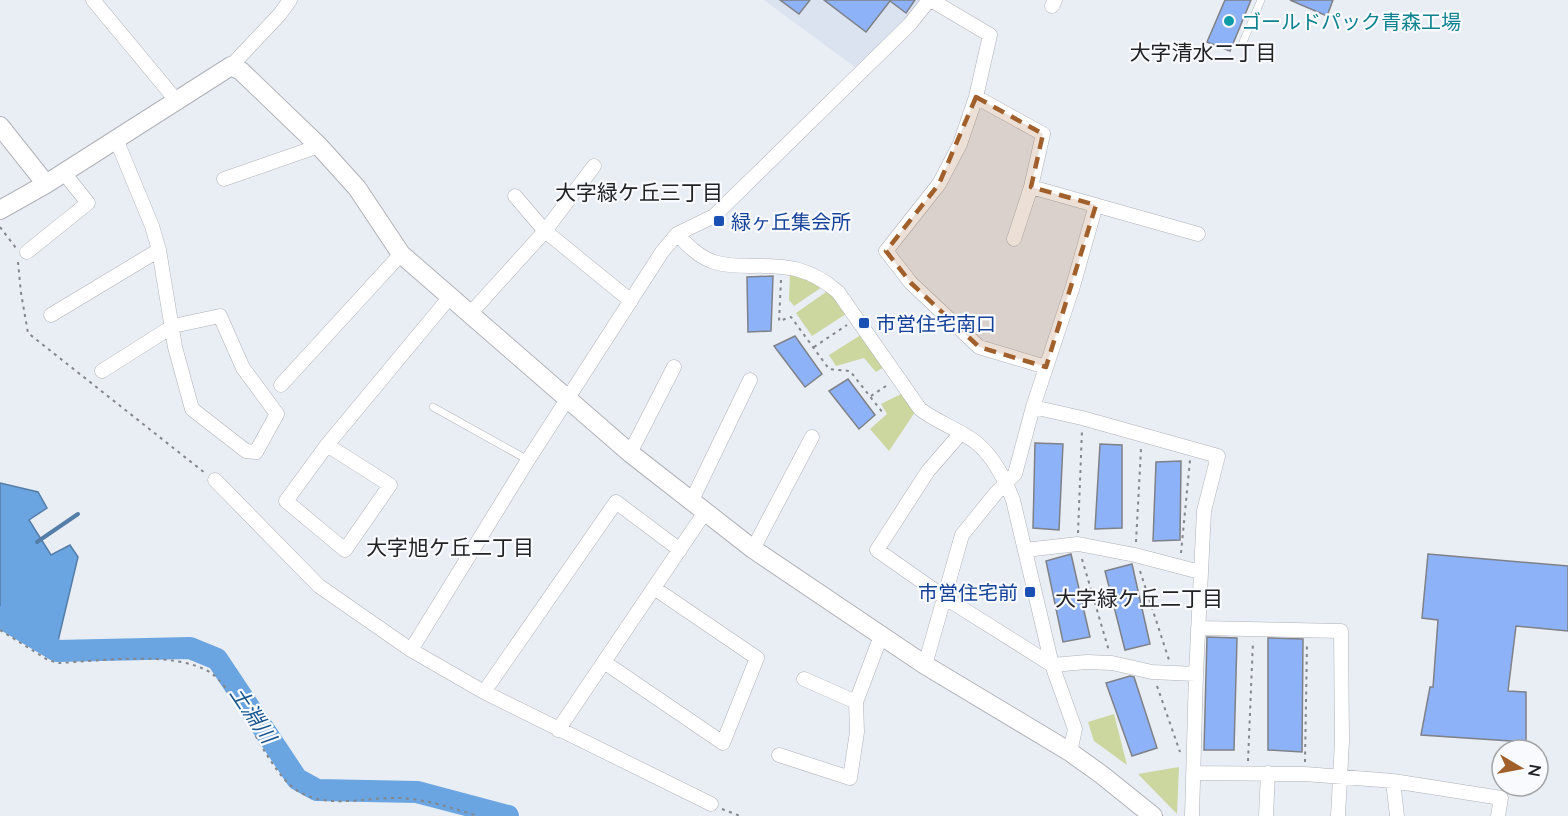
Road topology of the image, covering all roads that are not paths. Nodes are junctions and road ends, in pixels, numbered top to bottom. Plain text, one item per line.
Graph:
1 (93, 0) edge
2 (290, 0) edge
3 (930, 0) edge
4 (1261, 0) edge
5 (1243, 42) dead end
6 (231, 66) junction
7 (976, 97) junction
8 (176, 100) junction
9 (0, 126) edge
10 (116, 139) junction
11 (319, 146) junction
12 (594, 166) dead end
13 (64, 173) junction
14 (224, 179) dead end
15 (46, 184) junction
16 (1031, 187) junction
17 (515, 196) dead end
18 (1096, 205) junction
19 (0, 210) edge
20 (545, 231) junction
21 (677, 234) junction
22 (1198, 234) dead end
23 (1014, 239) dead end
24 (159, 250) junction
25 (21, 254) road end
26 (401, 254) junction
27 (449, 298) junction
28 (631, 301) junction
29 (51, 315) dead end
30 (469, 315) junction
31 (173, 326) junction
32 (1046, 367) junction
33 (674, 368) dead end
34 (102, 371) dead end
35 (750, 380) dead end
36 (281, 385) dead end
37 (567, 399) junction
38 (433, 407) dead end
39 (1033, 407) junction
40 (961, 434) junction
41 (812, 437) dead end
42 (327, 445) junction
43 (630, 453) junction
44 (528, 460) junction
45 (215, 480) road end
46 (1006, 483) junction
47 (699, 506) junction
48 (753, 549) junction
49 (680, 550) junction
50 (1025, 550) junction
51 (1200, 572) junction
52 (654, 588) junction
53 (944, 597) junction
54 (1198, 628) junction
55 (881, 636) junction
56 (411, 650) junction
57 (604, 662) junction
58 (925, 665) junction
59 (1052, 665) junction
60 (1196, 674) junction
61 (804, 679) dead end
62 (484, 692) junction
63 (856, 702) junction
64 (558, 730) junction
65 (1070, 752) junction
66 (779, 755) dead end
67 (1193, 773) junction
68 (1268, 773) junction
69 (1341, 778) junction
70 (1393, 781) junction
71 (711, 804) road end
72 (1153, 816) edge
73 (1192, 816) edge
74 (1266, 816) edge
75 (1338, 816) edge
76 (1397, 816) edge
77 (1498, 816) edge

1 - 8 street
2 - 6 street
3 - 7 street
3 - 21 street
4 - 5 lane
6 - 8 street
6 - 11 street
7 - 16 street
7 - 32 street
8 - 10 street
9 - 15 street
10 - 13 street
10 - 24 street
11 - 14 street
11 - 26 street
12 - 20 street
13 - 15 street
13 - 25 street
15 - 19 street
16 - 18 street
16 - 23 street
17 - 20 street
18 - 22 street
18 - 32 street
20 - 28 street
20 - 30 street
21 - 28 street
21 - 40 street
24 - 29 street
24 - 31 street
26 - 27 street
26 - 36 street
27 - 30 street
27 - 42 street
28 - 37 street
30 - 37 street
31 - 31 street
31 - 34 street
32 - 39 street
33 - 43 street
35 - 47 street
37 - 43 street
37 - 44 street
38 - 44 lane
39 - 46 street
39 - 51 street
40 - 46 street
40 - 53 street
41 - 48 street
42 - 42 street
43 - 47 street
44 - 56 street
45 - 56 street
46 - 50 street
46 - 53 street
47 - 48 street
47 - 49 street
48 - 55 street
49 - 52 street
49 - 62 street
50 - 51 street
50 - 59 street
51 - 54 street
52 - 57 street
52 - 57 street
53 - 58 street
53 - 59 street
54 - 60 street
54 - 69 street
55 - 58 street
55 - 63 street
56 - 62 street
57 - 64 street
58 - 65 street
59 - 60 street
59 - 65 street
60 - 67 street
61 - 63 street
62 - 64 street
63 - 66 street
64 - 71 street
65 - 72 street
67 - 68 street
67 - 73 street
68 - 69 street
68 - 74 street
69 - 70 street
69 - 75 street
70 - 76 street
70 - 77 street

